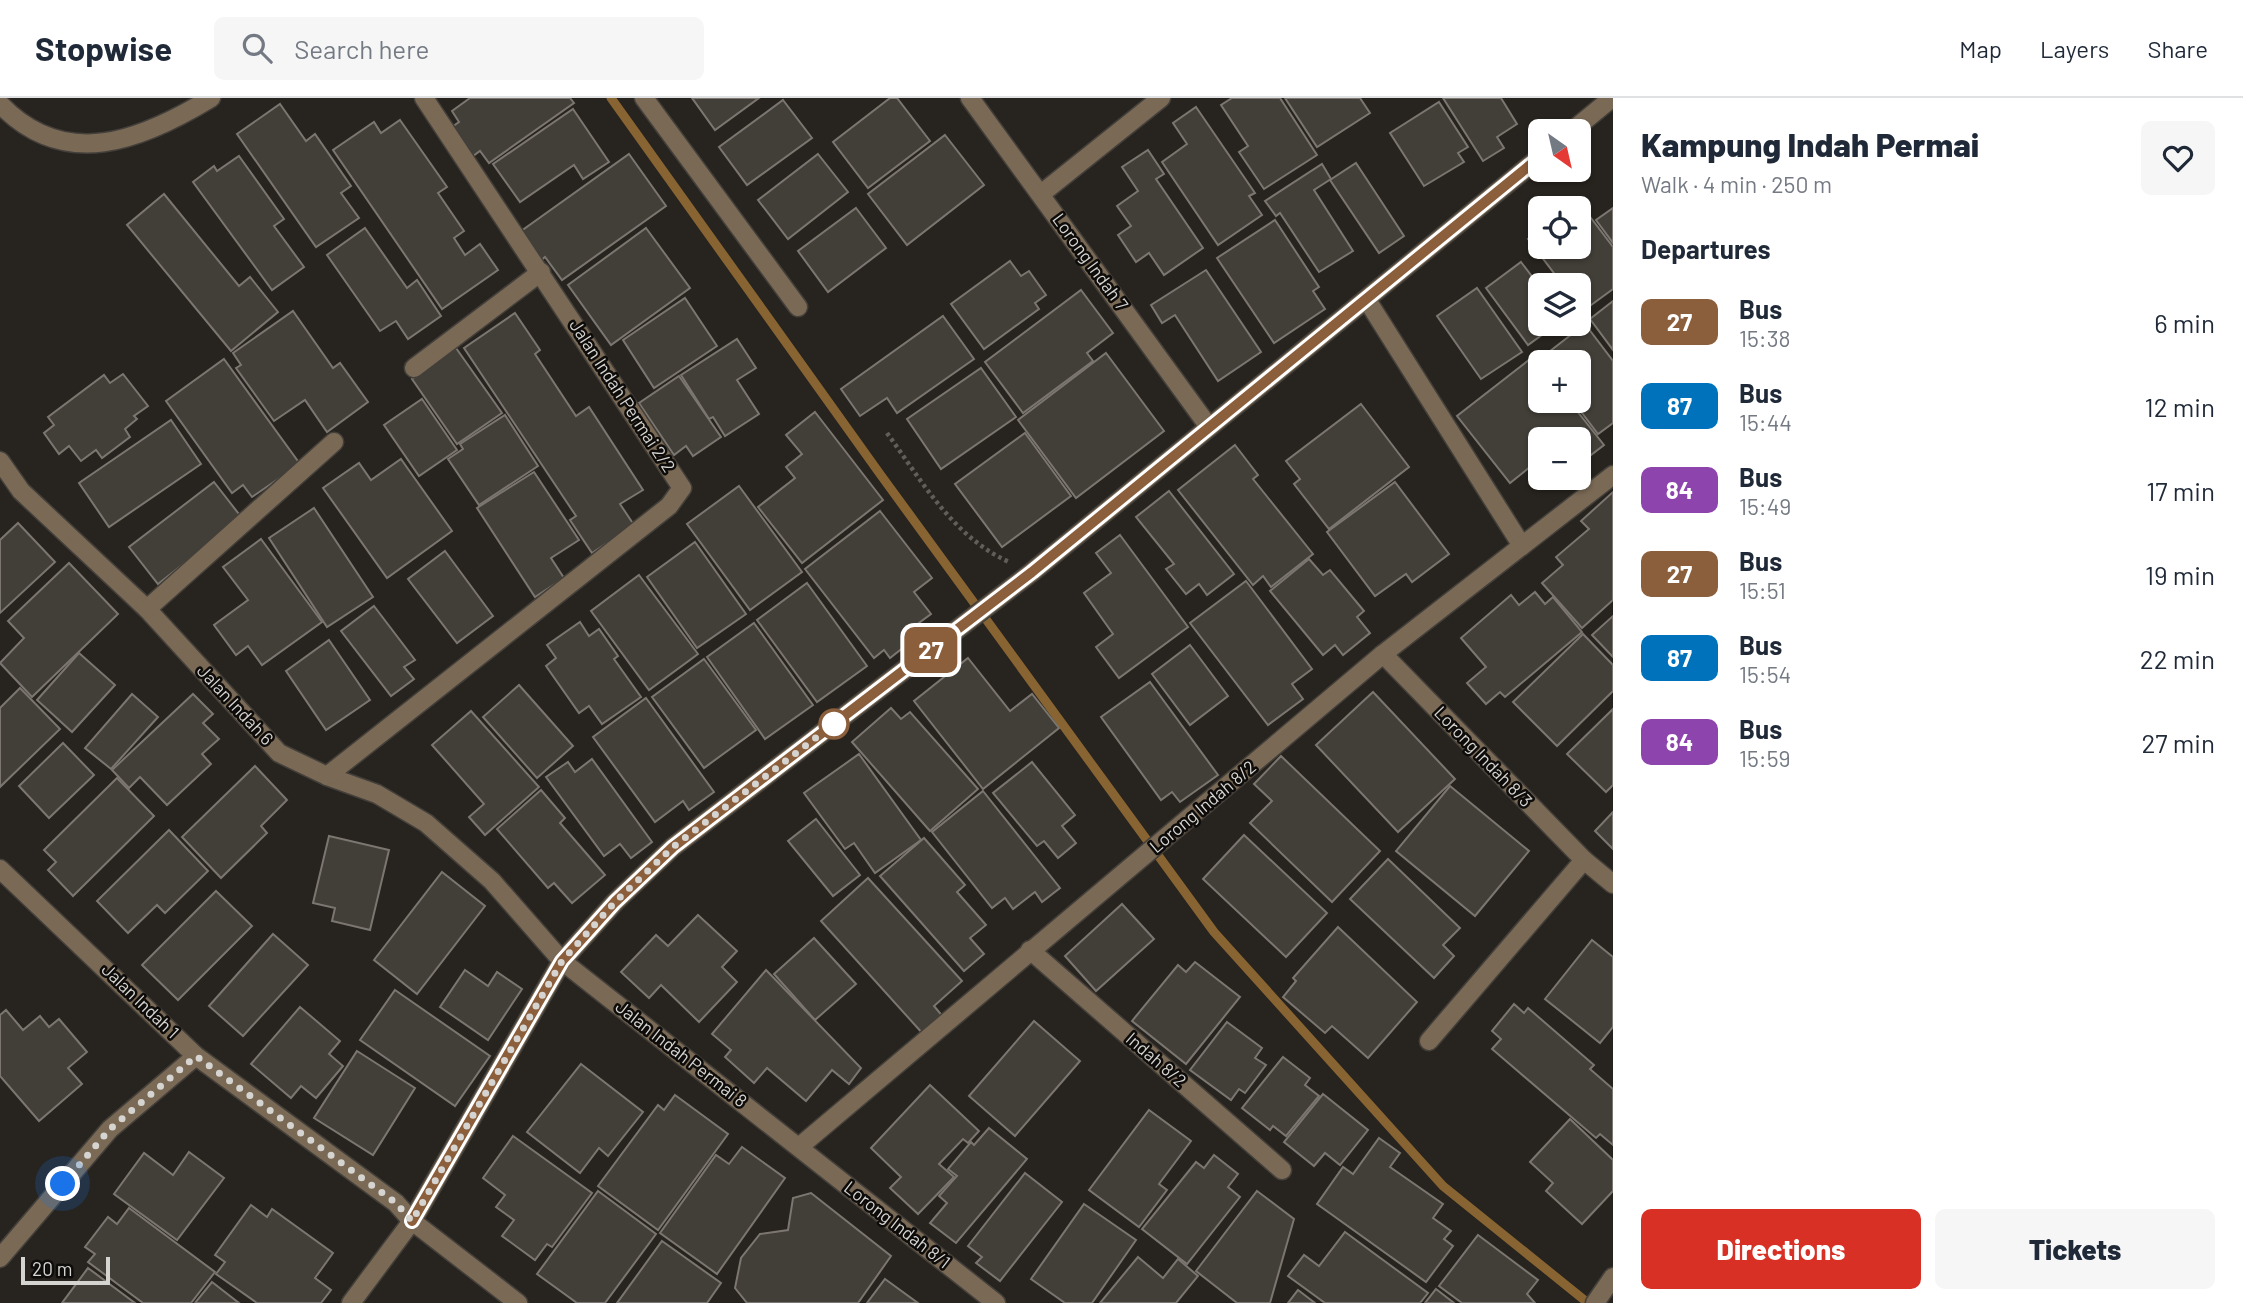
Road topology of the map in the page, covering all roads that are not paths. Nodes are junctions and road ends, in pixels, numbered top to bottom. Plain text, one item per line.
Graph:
1 (211, 98) edge
2 (424, 98) edge
3 (644, 98) edge
4 (970, 98) edge
5 (1161, 98) edge
6 (1612, 98) edge
7 (0, 104) edge
8 (1587, 119) edge
9 (1528, 167) edge
10 (1041, 194) junction
11 (541, 272) junction
12 (1367, 300) junction
13 (798, 307) dead end
14 (414, 368) dead end
15 (1209, 427) junction
16 (334, 442) dead end
17 (0, 461) edge
18 (1613, 475) edge
19 (1522, 546) junction
20 (147, 609) junction
21 (1383, 654) junction
22 (327, 776) junction
23 (1584, 860) junction
24 (0, 869) edge
25 (1613, 884) edge
26 (1030, 950) junction
27 (562, 961) junction
28 (1429, 1041) dead end
29 (196, 1056) junction
30 (799, 1147) junction
31 (1282, 1170) dead end
32 (412, 1221) junction
33 (0, 1258) edge
34 (1609, 1282) edge
35 (351, 1303) edge
36 (519, 1303) edge
37 (996, 1303) edge
38 (1595, 1303) edge

1 - 7 street
2 - 11 street, Jalan Indah Permai 2/2
3 - 13 street
4 - 10 street, Lorong Indah 7
5 - 10 street
6 - 8 street
9 - 12 street
10 - 15 street, Lorong Indah 7
11 - 14 street
11 - 22 street, Jalan Indah Permai 2/2
12 - 15 street
12 - 19 street
15 - 27 street
16 - 20 street
17 - 20 street, Jalan Indah 6
18 - 19 street, Lorong Indah 8/2
19 - 21 street, Lorong Indah 8/2
20 - 22 street, Jalan Indah 6
21 - 23 street, Lorong Indah 8/3
21 - 26 street, Lorong Indah 8/2
22 - 27 street, Jalan Indah 6
23 - 25 street, Lorong Indah 8/3
23 - 28 street
24 - 29 street, Jalan Indah 1
26 - 30 street, Lorong Indah 8/2
26 - 31 street, Indah 8/2
27 - 30 street, Jalan Indah Permai 8
27 - 32 street
29 - 32 street, Jalan Indah 1
29 - 33 street
30 - 37 street, Lorong Indah 8/1
32 - 35 street
32 - 36 street
34 - 38 street

